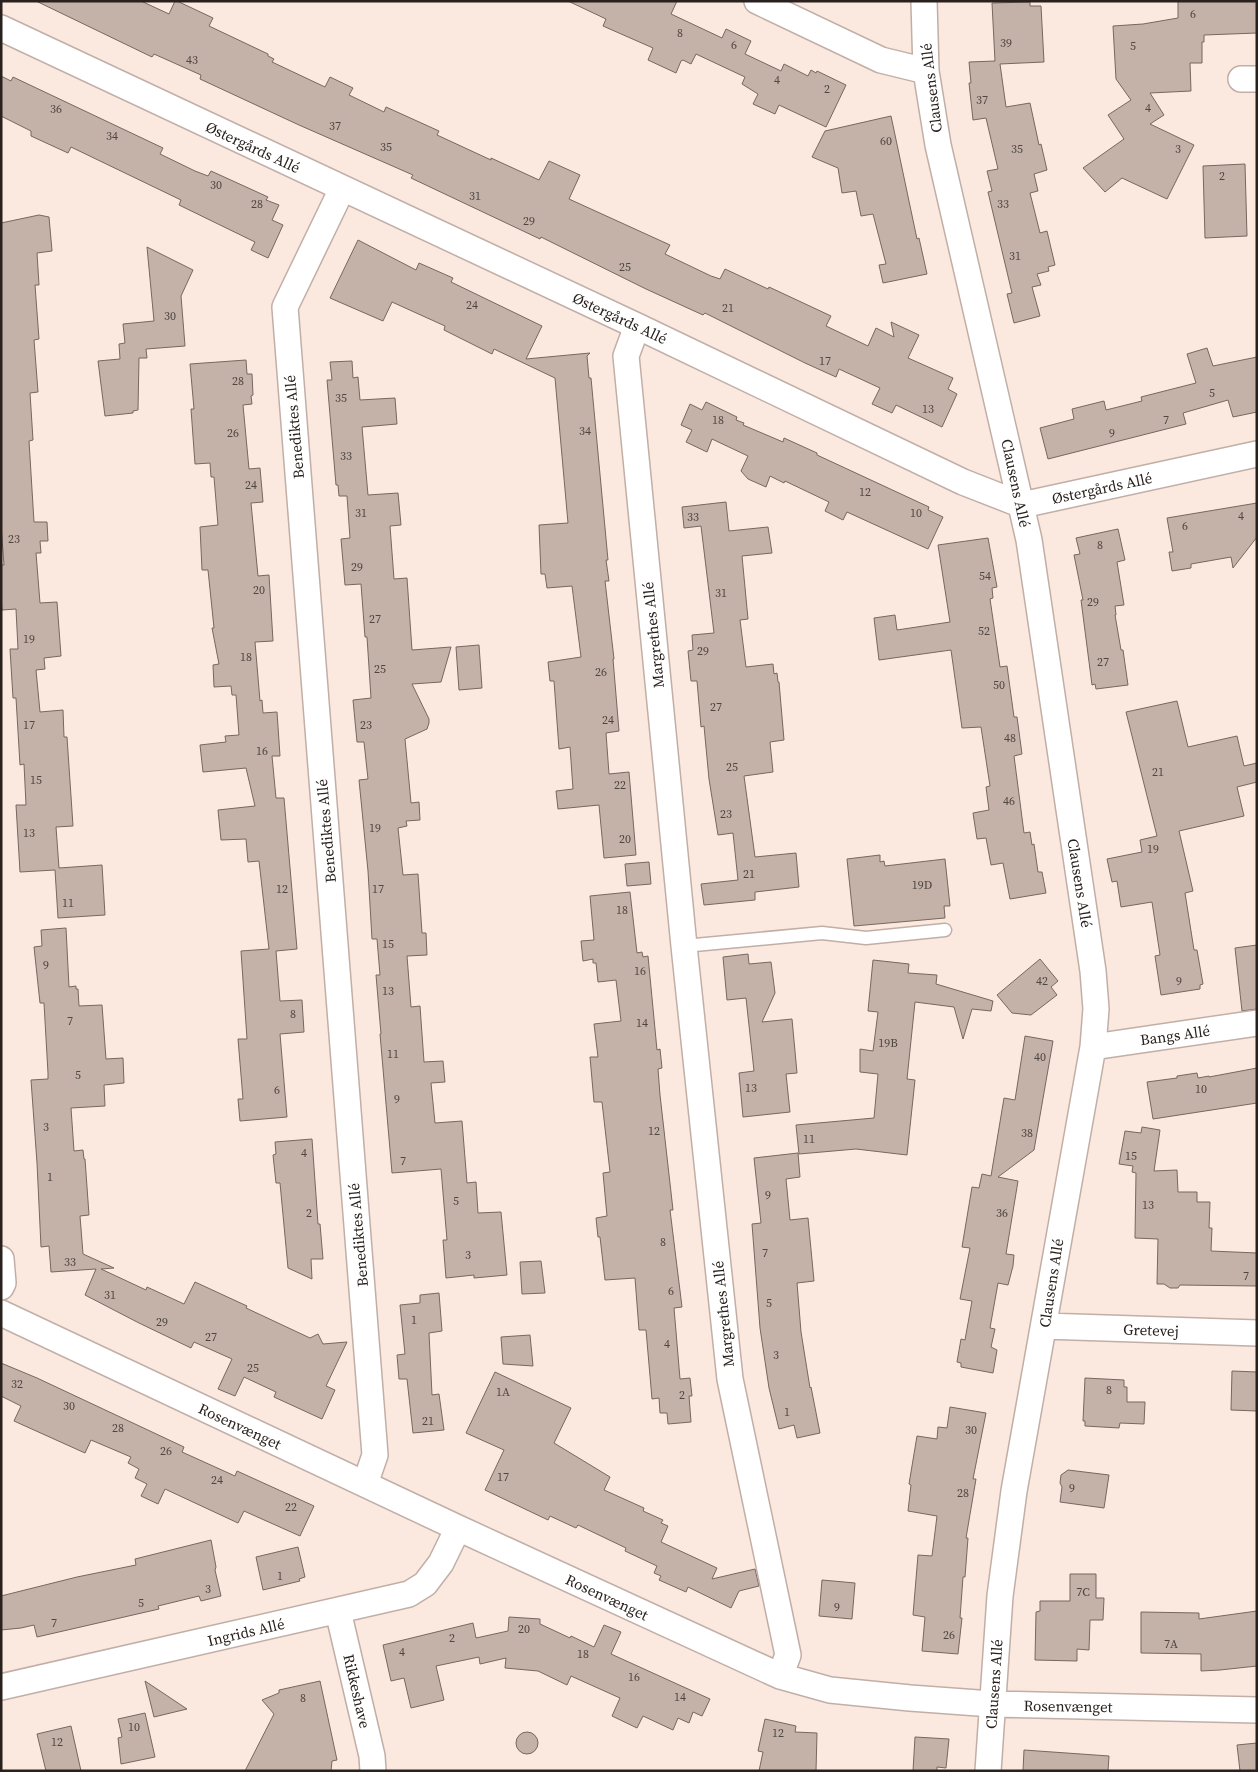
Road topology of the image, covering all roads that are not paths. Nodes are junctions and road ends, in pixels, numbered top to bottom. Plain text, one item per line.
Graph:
1 (757, 1) edge
2 (924, 1) edge
3 (1, 28) edge
4 (926, 71) junction
5 (342, 189) junction
6 (637, 326) junction
7 (1257, 454) edge
8 (1022, 505) junction
9 (945, 930) dead end
10 (684, 946) junction
11 (1257, 1023) edge
12 (1093, 1047) junction
13 (1, 1259) edge
14 (1, 1287) edge
15 (1, 1313) edge
16 (1044, 1326) junction
17 (1257, 1332) edge
18 (365, 1484) junction
19 (458, 1528) junction
20 (338, 1611) junction
21 (780, 1676) junction
22 (1, 1687) edge
23 (992, 1704) junction
24 (1257, 1710) edge
25 (373, 1771) edge
26 (988, 1771) edge

1 - 4 street
2 - 4 street, Clausens Allé
3 - 5 street, Østergårds Allé
4 - 8 street, Clausens Allé
5 - 6 street, Østergårds Allé
5 - 18 street, Benediktes Allé
6 - 8 street, Østergårds Allé
6 - 10 street, Margrethes Allé
7 - 8 street, Østergårds Allé
8 - 12 street, Clausens Allé
9 - 10 lane
10 - 21 street, Margrethes Allé
11 - 12 street, Bangs Allé
12 - 16 street, Clausens Allé
13 - 14 street
15 - 18 street, Rosenvænget
16 - 17 street, Gretevej
16 - 23 street, Clausens Allé
18 - 19 street, Rosenvænget
19 - 20 street, Ingrids Allé
19 - 21 street, Rosenvænget
20 - 22 street, Ingrids Allé
20 - 25 street, Rikkeshave
21 - 23 street, Rosenvænget
23 - 24 street, Rosenvænget
23 - 26 street, Clausens Allé

